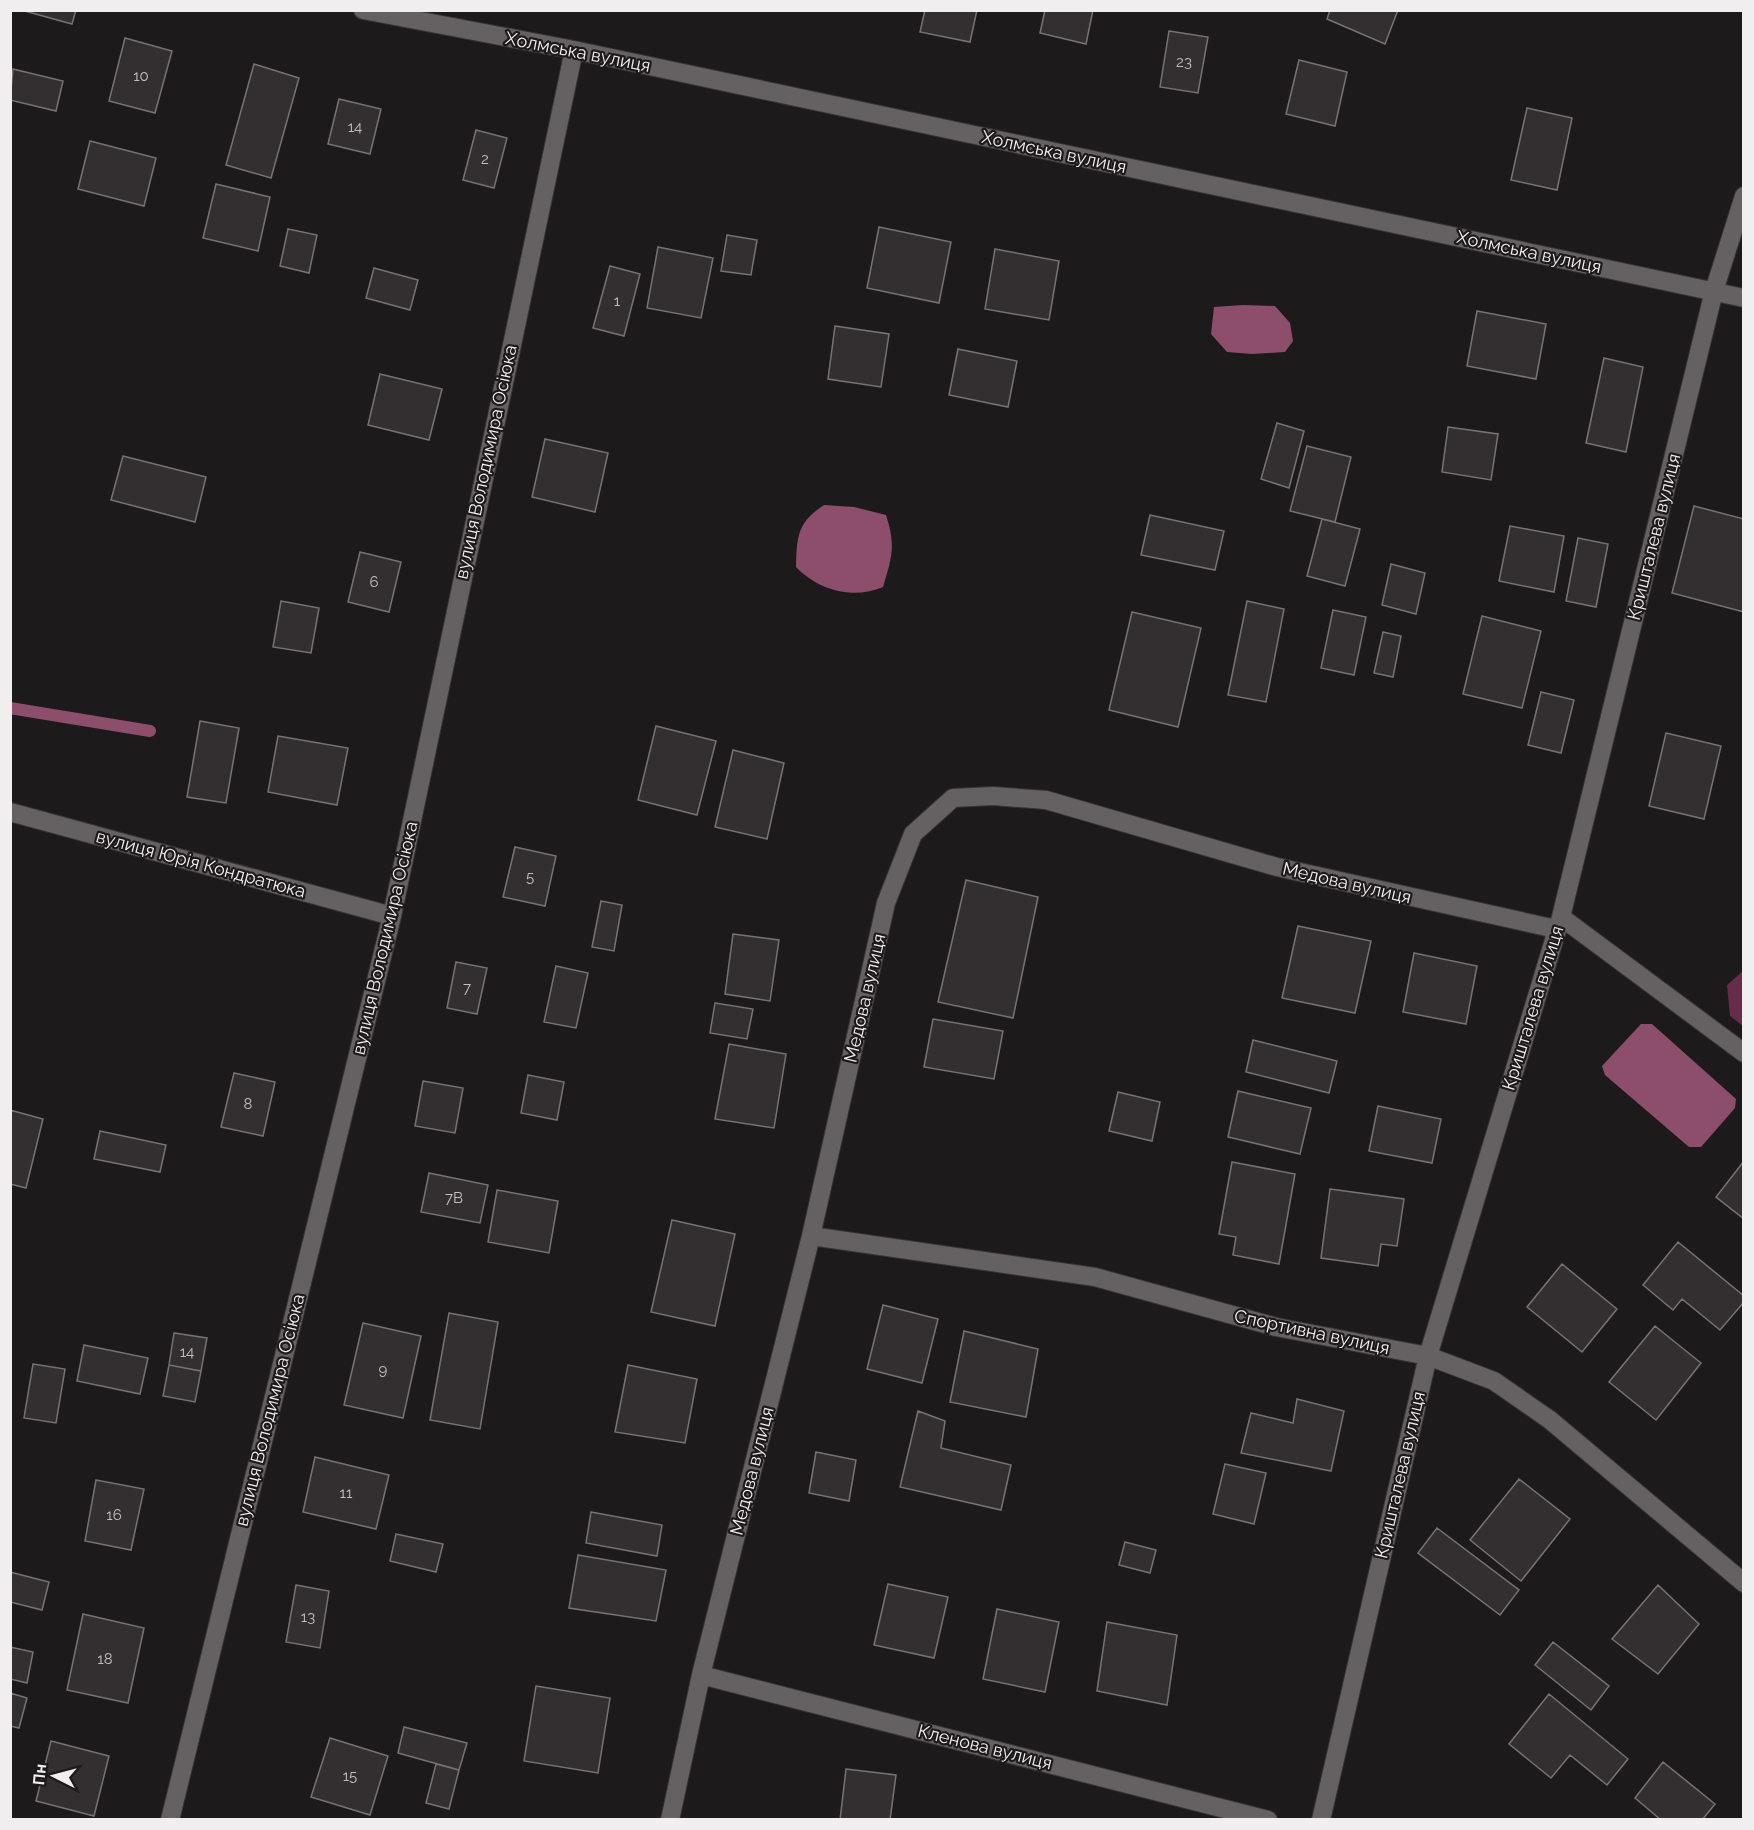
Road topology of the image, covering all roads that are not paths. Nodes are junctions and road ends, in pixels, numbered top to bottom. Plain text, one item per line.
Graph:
1 (363, 10) edge
2 (574, 50) junction
3 (1743, 196) edge
4 (1714, 291) junction
5 (1743, 298) edge
6 (10, 812) edge
7 (392, 916) junction
8 (1558, 923) junction
9 (1743, 1053) edge
10 (811, 1236) junction
11 (1428, 1356) junction
12 (1743, 1583) edge
13 (701, 1675) junction
14 (170, 1820) edge
15 (670, 1820) edge
16 (1268, 1820) edge
17 (1321, 1820) edge

1 - 2 street, Холмська вулиця
2 - 4 street, Холмська вулиця
2 - 7 street, вулиця Володимира Осіюка
3 - 4 street, Кришталева вулиця
4 - 5 street, Холмська вулиця
4 - 8 street, Кришталева вулиця
6 - 7 street, вулиця Юрія Кондратюка
7 - 14 street, вулиця Володимира Осіюка
8 - 9 street
8 - 10 street, Медова вулиця
8 - 11 street, Кришталева вулиця
10 - 11 street, Спортивна вулиця
10 - 13 street, Медова вулиця
11 - 12 street, Спортивна вулиця
11 - 17 street, Кришталева вулиця
13 - 15 street, Медова вулиця
13 - 16 street, Кленова вулиця

